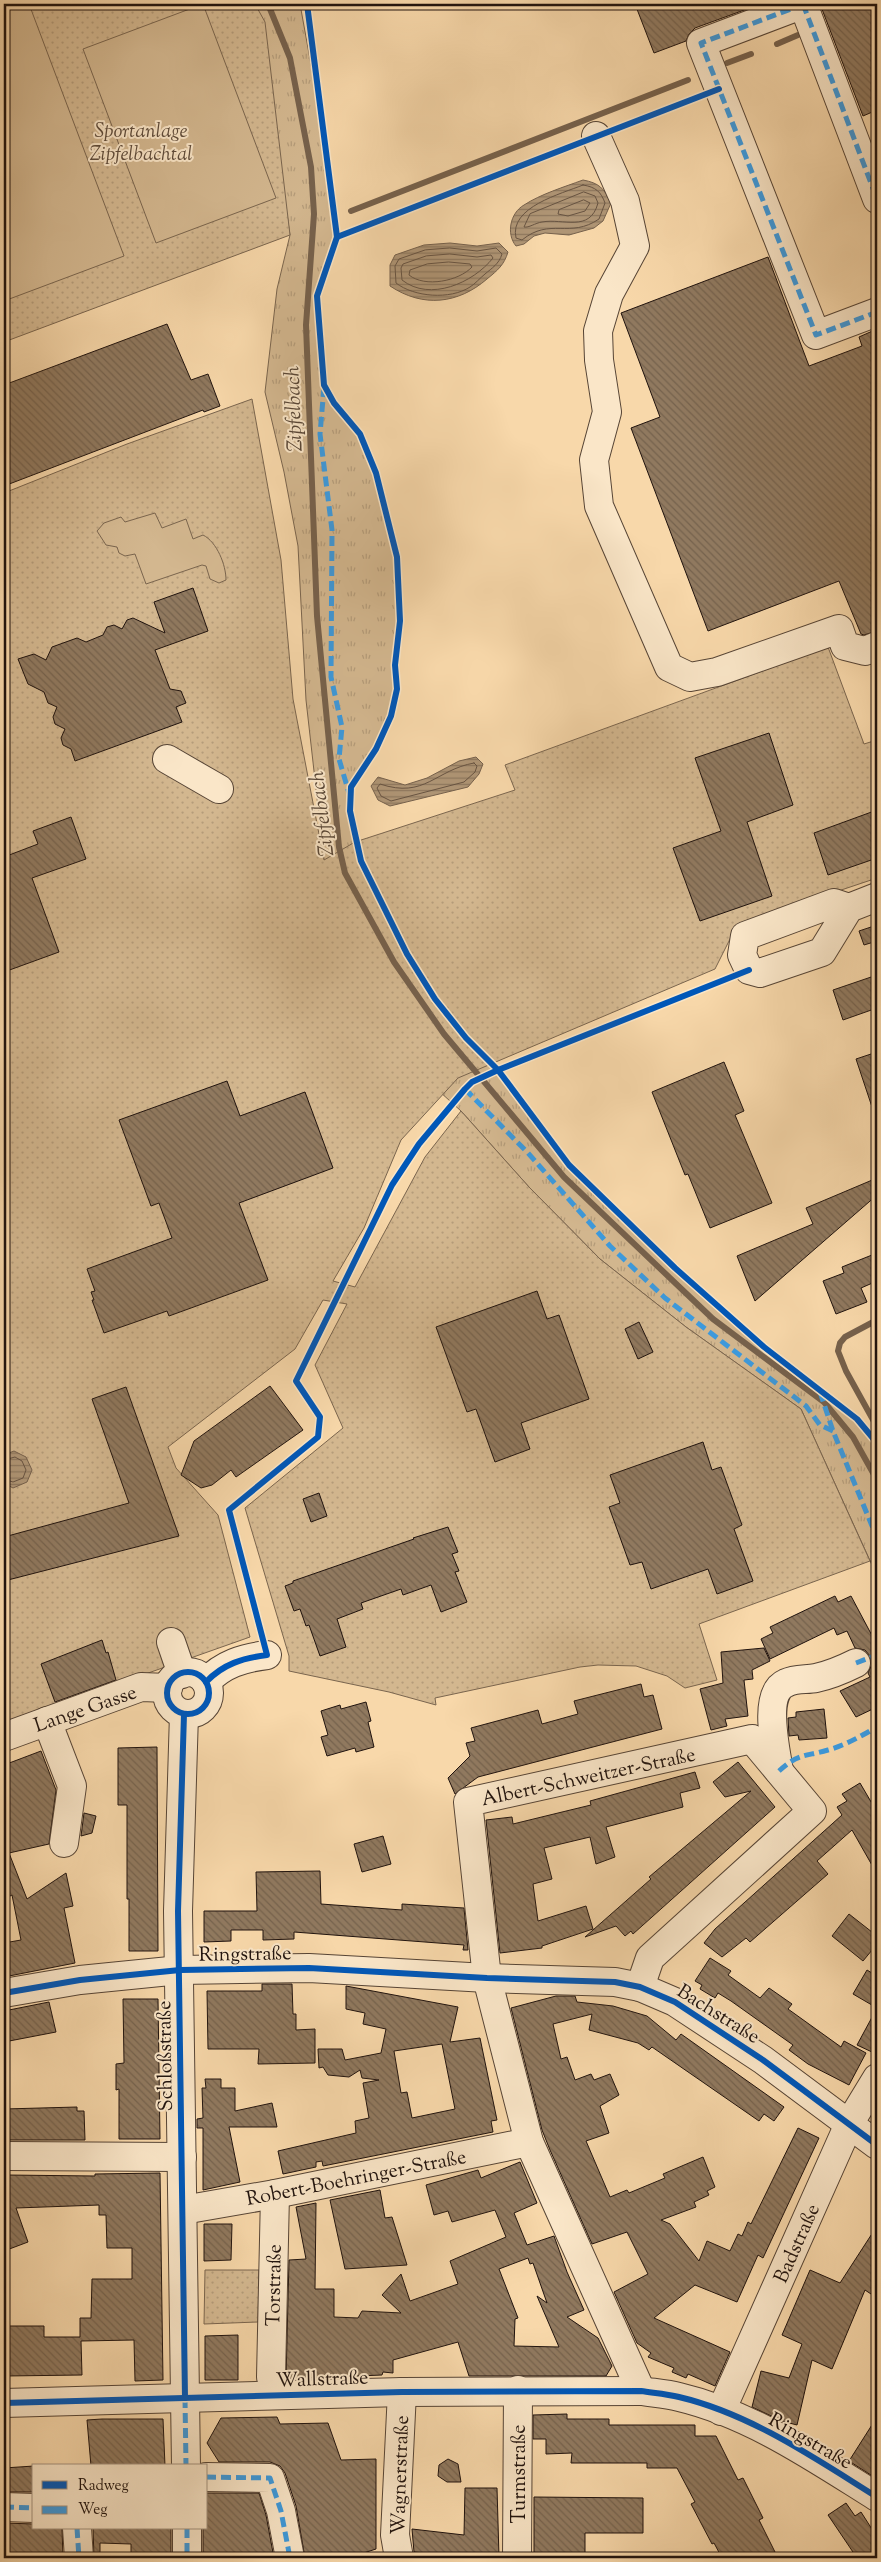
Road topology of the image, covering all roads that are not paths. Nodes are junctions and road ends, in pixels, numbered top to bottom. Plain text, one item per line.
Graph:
1 (803, 4) edge
2 (596, 136) dead end
3 (877, 199) edge
4 (877, 312) edge
5 (877, 646) edge
6 (167, 759) dead end
7 (219, 789) dead end
8 (877, 897) edge
9 (849, 908) dead end
10 (171, 1642) dead end
11 (267, 1655) dead end
12 (856, 1663) dead end
13 (185, 1681) junction
14 (184, 1714) junction
15 (47, 1721) junction
16 (4, 1737) edge
17 (778, 1771) junction
18 (64, 1842) dead end
19 (180, 1970) junction
20 (487, 1978) junction
21 (640, 1987) junction
22 (4, 1994) edge
23 (877, 2078) edge
24 (848, 2124) junction
25 (529, 2142) junction
26 (877, 2145) edge
27 (4, 2156) edge
28 (182, 2158) junction
29 (275, 2194) junction
30 (183, 2210) junction
31 (270, 2377) dead end
32 (518, 2390) junction
33 (641, 2391) junction
34 (402, 2392) junction
35 (184, 2398) junction
36 (4, 2404) edge
37 (722, 2411) junction
38 (186, 2464) edge
39 (208, 2477) edge
40 (877, 2497) edge
41 (4, 2507) edge
42 (32, 2508) edge
43 (77, 2530) edge
44 (187, 2530) edge
45 (392, 2553) edge
46 (79, 2558) edge
47 (187, 2558) edge
48 (290, 2558) edge
49 (517, 2558) edge

1 - 3 street
1 - 4 street
2 - 5 street
6 - 7 street
8 - 9 street
10 - 13 street
11 - 13 street
12 - 17 street
13 - 14 street
13 - 14 street
13 - 15 street, Lange Gasse
14 - 19 street, Schloßstraße
15 - 16 street, Lange Gasse
15 - 18 street
17 - 20 street, Albert-Schweitzer-Straße
17 - 21 street, Albert-Schweitzer-Straße
19 - 20 street, Ringstraße
19 - 22 street, Ringstraße
19 - 28 street, Schloßstraße
20 - 21 street, Bachstraße
20 - 25 street
21 - 24 street, Bachstraße
23 - 24 street, Badstraße
24 - 26 street, Bachstraße
24 - 37 street, Badstraße
25 - 29 street, Robert-Boehringer-Straße
25 - 33 street
27 - 28 street
28 - 30 street, Schloßstraße
29 - 30 street, Robert-Boehringer-Straße
29 - 31 street, Torstraße
30 - 35 street, Schloßstraße
32 - 33 street, Wallstraße
32 - 34 street, Wallstraße
32 - 49 street, Turmstraße
33 - 37 street, Ringstraße
34 - 35 street, Wallstraße
34 - 45 street, Wagnerstraße
35 - 36 street, Wallstraße
35 - 38 street, Schloßstraße
37 - 40 street, Ringstraße
39 - 48 street
41 - 42 street
43 - 46 street
44 - 47 street

